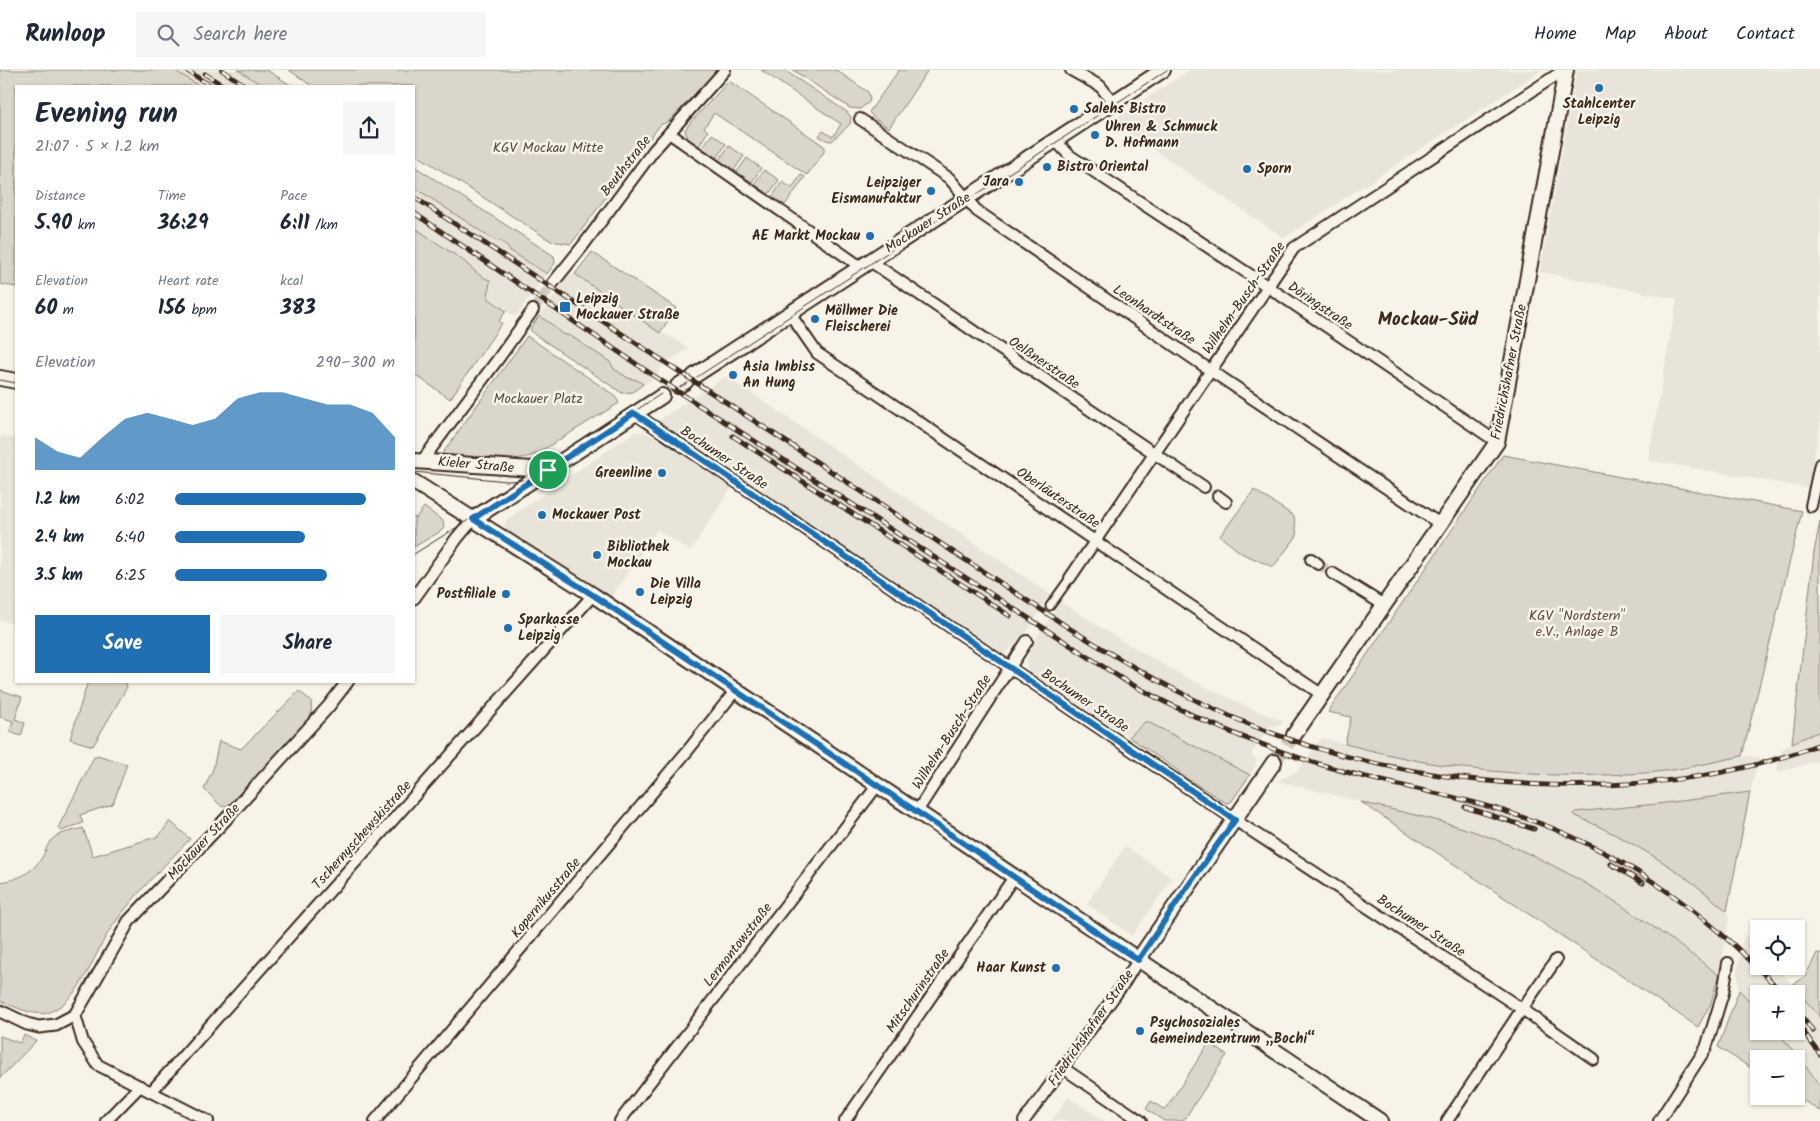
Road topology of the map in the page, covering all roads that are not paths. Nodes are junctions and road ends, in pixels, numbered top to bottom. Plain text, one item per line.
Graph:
1 (725, 70) edge
2 (1071, 70) edge
3 (1163, 70) edge
4 (1565, 70) edge
5 (1113, 102) junction
6 (860, 119) dead end
7 (669, 133) junction
8 (1055, 140) junction
9 (966, 198) junction
10 (865, 264) junction
11 (553, 283) tunnel mouth
12 (1267, 286) junction
13 (533, 310) tunnel mouth
14 (790, 314) junction
15 (1210, 370) junction
16 (0, 378) edge
17 (15, 381) edge
18 (686, 381) dead end
19 (662, 396) dead end
20 (634, 413) junction
21 (1497, 442) junction
22 (1153, 454) junction
23 (418, 461) edge
24 (1820, 464) edge
25 (543, 470) junction
26 (415, 483) edge
27 (1204, 487) dead end
28 (1811, 506) dead end
29 (473, 519) junction
30 (1440, 524) junction
31 (1095, 540) junction
32 (1332, 572) tunnel mouth
33 (1070, 578) joint
34 (593, 595) junction
35 (415, 597) edge
36 (1384, 605) junction
37 (1050, 606) dead end
38 (1027, 641) dead end
39 (1010, 667) junction
40 (346, 683) edge
41 (735, 691) junction
42 (1321, 694) junction
43 (1294, 735) tunnel mouth
44 (1274, 762) tunnel mouth
45 (877, 786) junction
46 (916, 813) junction
47 (1235, 820) junction
48 (1014, 877) junction
49 (1138, 960) junction
50 (1556, 960) dead end
51 (1728, 963) dead end
52 (1522, 1009) junction
53 (0, 1011) edge
54 (75, 1015) junction
55 (1594, 1059) dead end
56 (1063, 1068) junction
57 (140, 1086) junction
58 (151, 1092) junction
59 (106, 1121) edge
60 (208, 1121) edge
61 (375, 1121) edge
62 (620, 1121) edge
63 (844, 1121) edge
64 (1024, 1121) edge
65 (1141, 1121) edge
66 (1380, 1121) edge
67 (1447, 1121) edge
68 (1659, 1121) edge

1 - 7 street, Beuthstraße
2 - 5 street
3 - 5 main road, Mockauer Straße
4 - 12 street, Wilhelm-Busch-Straße
4 - 21 main road, Friedrichshafner Straße
5 - 8 main road, Mockauer Straße
6 - 9 street, Leonhardtstraße
7 - 10 street, Oelßnerstraße
7 - 11 street, Beuthstraße
8 - 9 main road, Mockauer Straße
8 - 12 street, Döringstraße
9 - 10 main road, Mockauer Straße
9 - 15 street, Leonhardtstraße
10 - 14 main road, Mockauer Straße
10 - 22 street, Oelßnerstraße
12 - 15 street, Wilhelm-Busch-Straße
12 - 21 street, Döringstraße
13 - 23 street
14 - 18 main road, Mockauer Straße
14 - 31 street, Oberläuterstraße
15 - 22 street, Wilhelm-Busch-Straße
15 - 30 street, Leonhardtstraße
16 - 17 main road
19 - 20 main road
20 - 25 main road
20 - 39 street, Bochumer Straße
21 - 30 main road, Friedrichshafner Straße
22 - 27 street, Oelßnerstraße
22 - 31 street, Wilhelm-Busch-Straße
23 - 25 main road, Kieler Straße
24 - 28 street
25 - 29 main road
26 - 29 main road
29 - 34 main road
29 - 35 street
30 - 36 main road, Friedrichshafner Straße
31 - 33 street, Wilhelm-Busch-Straße
31 - 42 street, Oberläuterstraße
32 - 36 street
33 - 37 street, Wilhelm-Busch-Straße
34 - 41 main road
34 - 58 street, Tschernyschewskistraße
36 - 42 main road, Friedrichshafner Straße
38 - 39 street, Wilhelm-Busch-Straße
39 - 46 street, Wilhelm-Busch-Straße
39 - 47 street, Bochumer Straße
40 - 54 street, Mockauer Straße
41 - 45 main road
41 - 61 street, Kopernikusstraße
42 - 43 main road, Friedrichshafner Straße
44 - 47 main road, Friedrichshafner Straße
45 - 46 main road
45 - 62 street, Lermontowstraße
46 - 48 main road
47 - 49 main road, Friedrichshafner Straße
47 - 52 street, Bochumer Straße
48 - 49 main road
48 - 63 street, Mitschurinstraße
49 - 56 street, Friedrichshafner Straße
49 - 66 main road
50 - 52 street
51 - 68 street
52 - 55 street, Bochumer Straße
52 - 67 street
53 - 54 street
54 - 57 street
56 - 64 street, Friedrichshafner Straße
56 - 65 street
57 - 58 street
57 - 59 street
58 - 60 street

